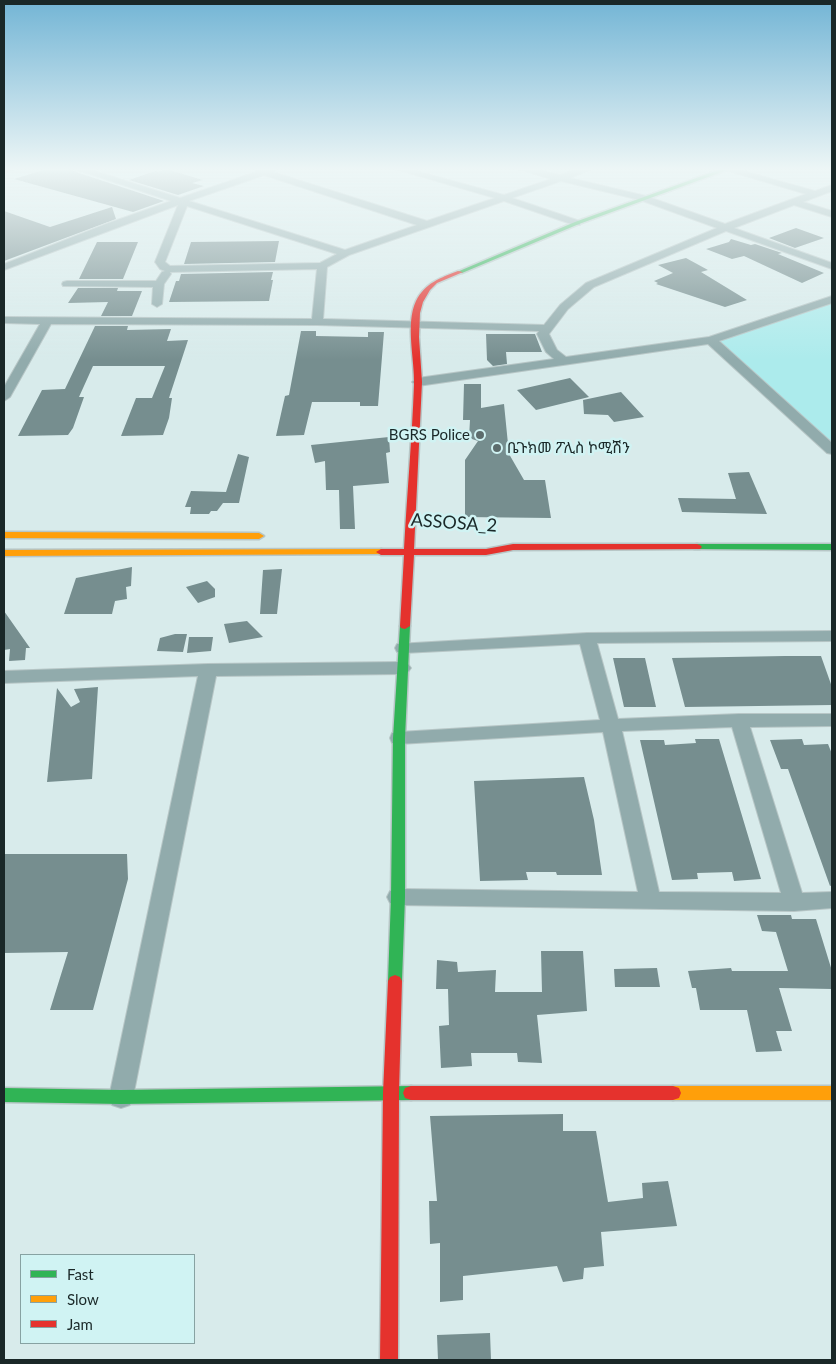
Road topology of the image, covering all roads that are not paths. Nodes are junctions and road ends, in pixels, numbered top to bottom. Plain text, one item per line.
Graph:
1 (92, 233) edge
2 (172, 233) edge
3 (281, 233) edge
4 (400, 233) edge
5 (554, 233) edge
6 (714, 233) edge
7 (742, 233) edge
8 (345, 253) junction
9 (322, 266) junction
10 (832, 266) edge
11 (4, 267) edge
12 (169, 269) junction
13 (67, 284) dead end
14 (159, 284) junction
15 (832, 300) edge
16 (157, 304) dead end
17 (4, 320) edge
18 (47, 321) junction
19 (317, 322) junction
20 (415, 325) junction
21 (547, 328) junction
22 (711, 340) junction
23 (564, 361) junction
24 (418, 382) junction
25 (4, 397) edge
26 (832, 450) edge
27 (4, 536) edge
28 (272, 536) dead end
29 (483, 539) dead end
30 (513, 547) junction
31 (832, 547) edge
32 (4, 553) edge
33 (410, 553) junction
34 (832, 636) edge
35 (587, 638) junction
36 (403, 648) junction
37 (402, 668) junction
38 (208, 670) junction
39 (4, 677) edge
40 (739, 720) junction
41 (832, 720) edge
42 (611, 725) junction
43 (399, 738) junction
44 (398, 897) junction
45 (650, 899) junction
46 (832, 900) edge
47 (794, 902) junction
48 (391, 1092) junction
49 (832, 1093) edge
50 (4, 1095) edge
51 (122, 1097) junction
52 (389, 1360) edge

1 - 11 street
2 - 12 street
3 - 8 street
4 - 8 street
5 - 20 street
6 - 21 street
7 - 10 street
8 - 9 street
9 - 12 street
9 - 19 street
12 - 14 street
13 - 14 street
14 - 16 street
15 - 22 street
17 - 18 street
18 - 19 street
18 - 25 street
19 - 20 street
20 - 21 street
20 - 24 street
21 - 23 street
22 - 23 street
22 - 26 street
23 - 24 street
24 - 33 street
27 - 28 street
29 - 30 street, ASSOSA_2
30 - 31 street
30 - 33 street, ASSOSA_2
32 - 33 street, ASSOSA_2
33 - 36 street
34 - 35 street
35 - 36 street
35 - 42 street
36 - 37 street
37 - 38 street
37 - 43 street
38 - 39 street
38 - 51 street
40 - 41 street
40 - 42 street
40 - 47 street
42 - 43 street
42 - 45 street
43 - 44 street
44 - 45 street
44 - 48 street
45 - 47 street
46 - 47 street
48 - 49 street
48 - 51 street
48 - 52 street
50 - 51 street

